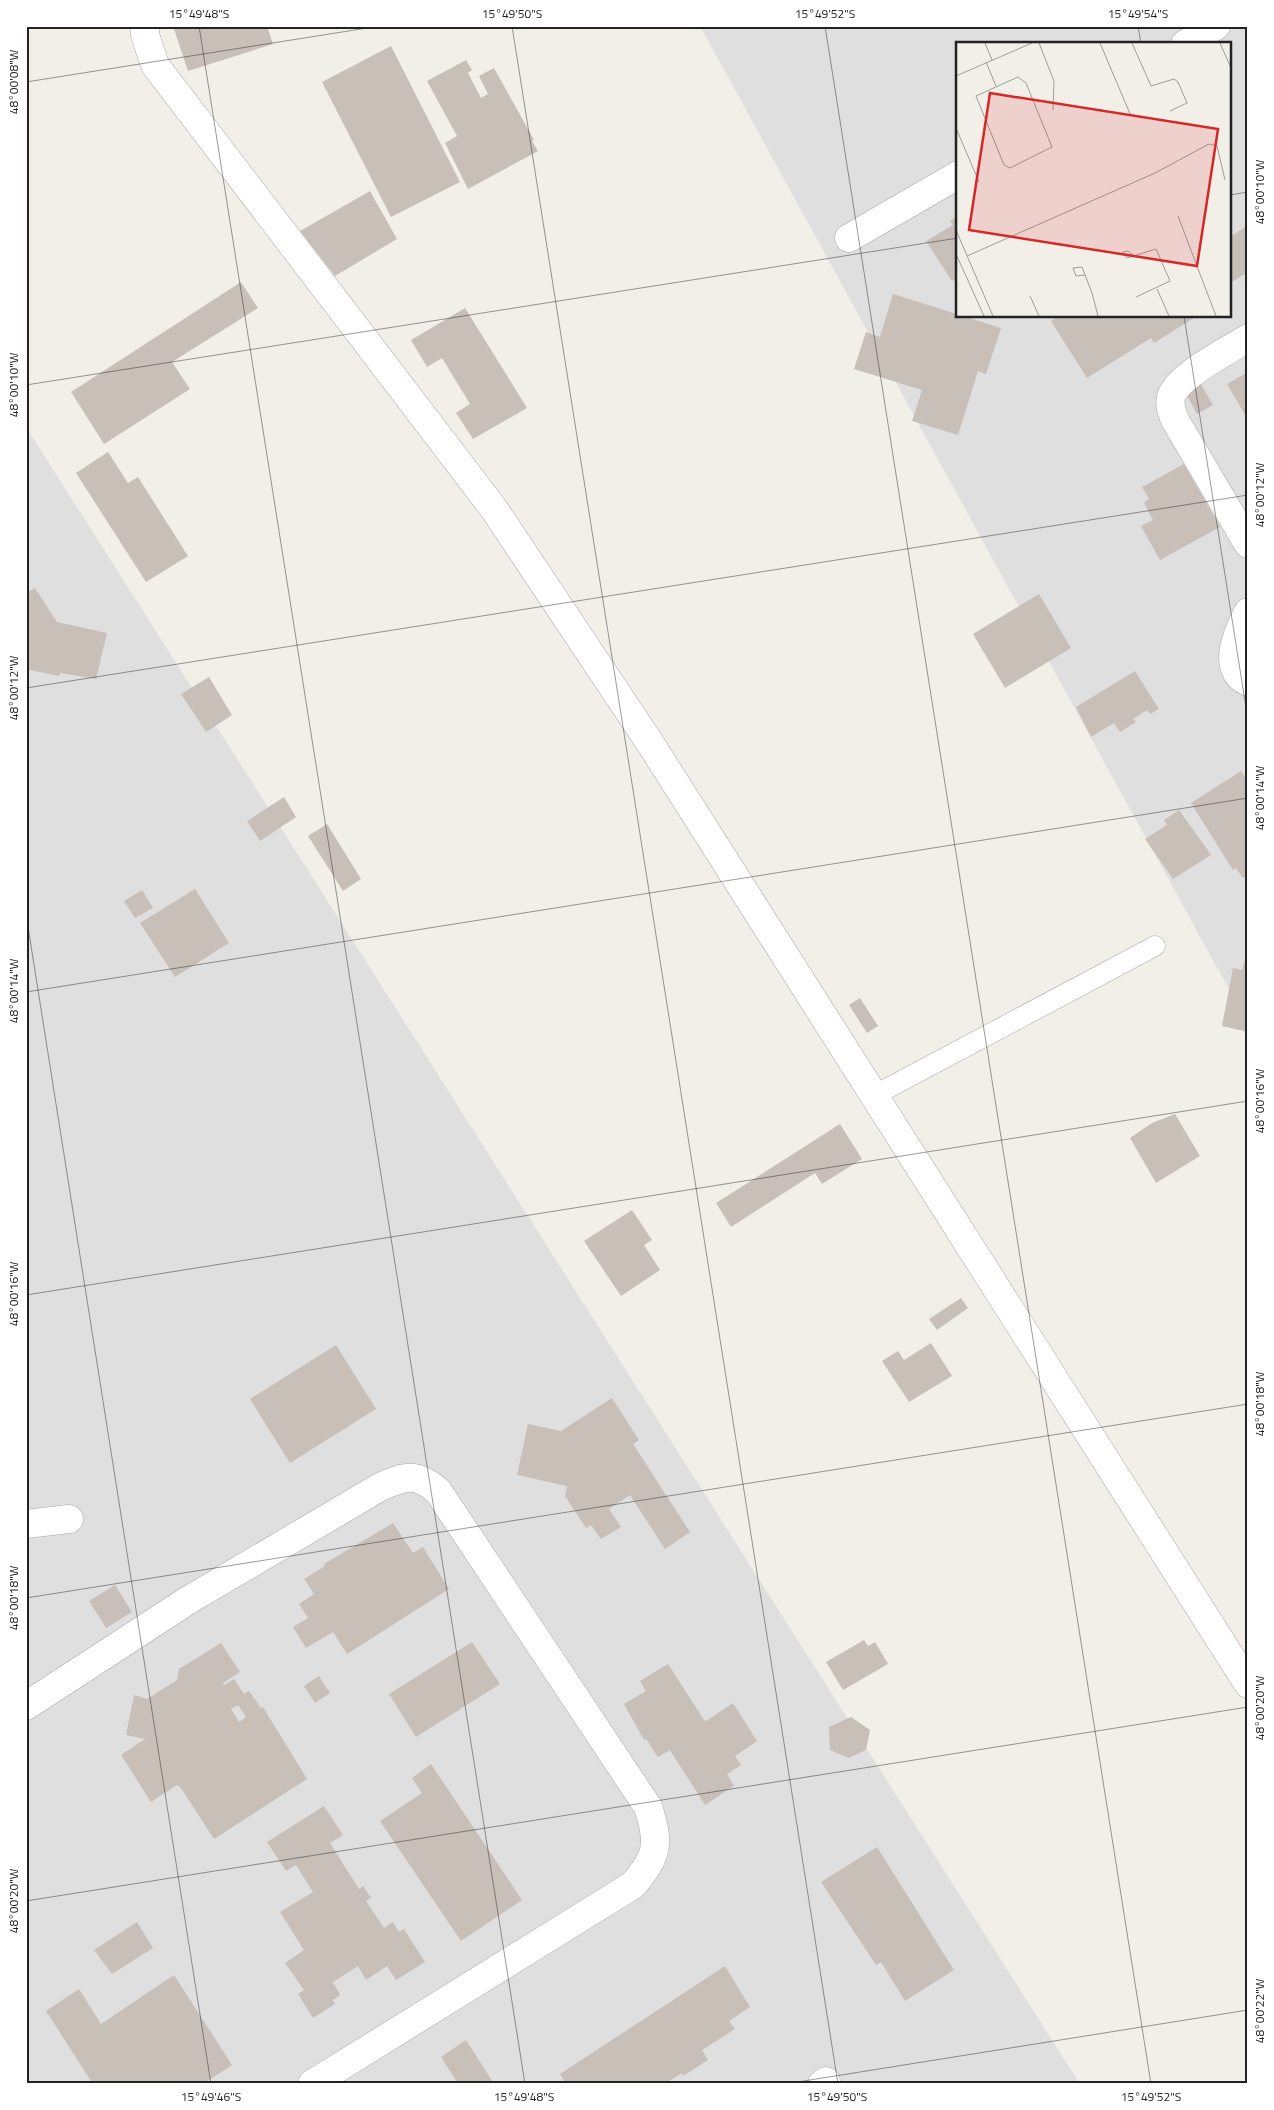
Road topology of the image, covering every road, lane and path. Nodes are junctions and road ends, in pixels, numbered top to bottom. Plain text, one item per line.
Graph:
1 (145, 26) edge
2 (1216, 26) edge
3 (1188, 42) edge
4 (956, 176) edge
5 (849, 238) dead end
6 (1248, 338) edge
7 (1248, 544) edge
8 (1248, 612) edge
9 (1248, 682) edge
10 (1155, 946) dead end
11 (875, 1095) junction
12 (69, 1519) dead end
13 (26, 1524) edge
14 (1248, 1684) edge
15 (26, 1706) edge
16 (312, 2084) edge

1 - 11 street
2 - 3 street
4 - 5 street
6 - 7 street
8 - 9 street
10 - 11 lane
11 - 14 street
12 - 13 street
15 - 16 street

